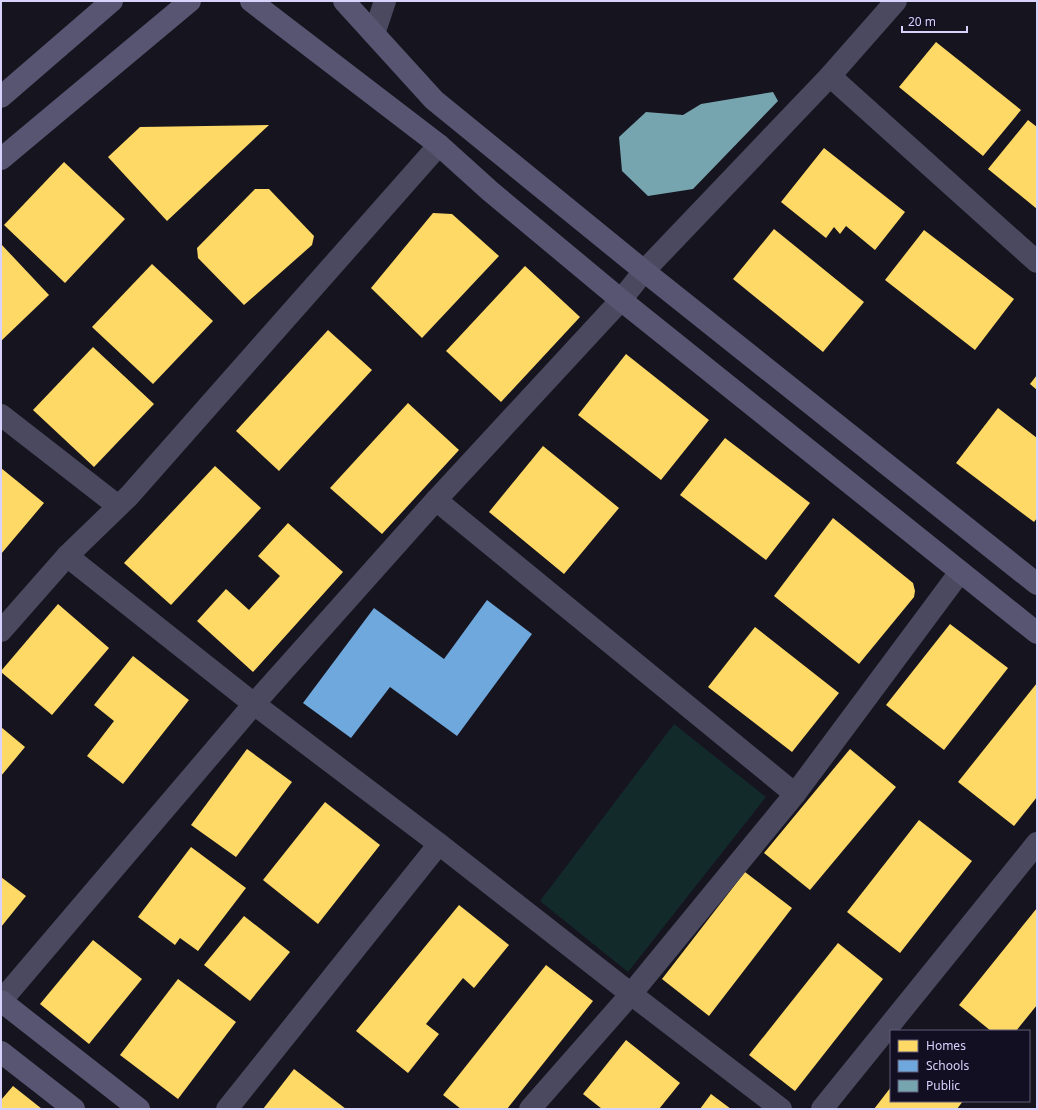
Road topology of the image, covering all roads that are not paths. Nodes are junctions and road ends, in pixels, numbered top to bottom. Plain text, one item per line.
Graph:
1 (112, 1) edge
2 (190, 1) edge
3 (251, 1) edge
4 (344, 1) edge
5 (385, 1) edge
6 (896, 1) edge
7 (374, 34) junction
8 (830, 76) junction
9 (1, 97) edge
10 (439, 145) junction
11 (1, 159) edge
12 (1037, 262) edge
13 (644, 271) junction
14 (621, 300) junction
15 (1, 415) edge
16 (436, 500) junction
17 (118, 506) junction
18 (67, 556) junction
19 (960, 572) junction
20 (1036, 581) edge
21 (1, 631) edge
22 (1037, 633) edge
23 (254, 704) junction
24 (795, 794) junction
25 (1037, 843) edge
26 (439, 844) junction
27 (631, 994) junction
28 (1, 1001) edge
29 (1, 1052) edge
30 (74, 1109) edge
31 (140, 1109) edge
32 (227, 1109) edge
33 (530, 1109) edge
34 (781, 1109) edge
35 (822, 1109) edge

1 - 9 street
2 - 11 street
3 - 10 street
4 - 7 street
5 - 7 street
6 - 8 street
7 - 13 street
8 - 12 street
8 - 13 street
10 - 14 street
10 - 17 street
13 - 14 street
13 - 20 street
14 - 16 street
14 - 19 street
15 - 17 street
16 - 23 street
16 - 24 street
17 - 18 street
18 - 21 street
18 - 23 street
19 - 22 street
19 - 24 street
23 - 26 street
23 - 28 street
24 - 27 street
25 - 35 street
26 - 27 street
26 - 32 street
27 - 33 street
27 - 34 street
28 - 31 street
29 - 30 street

